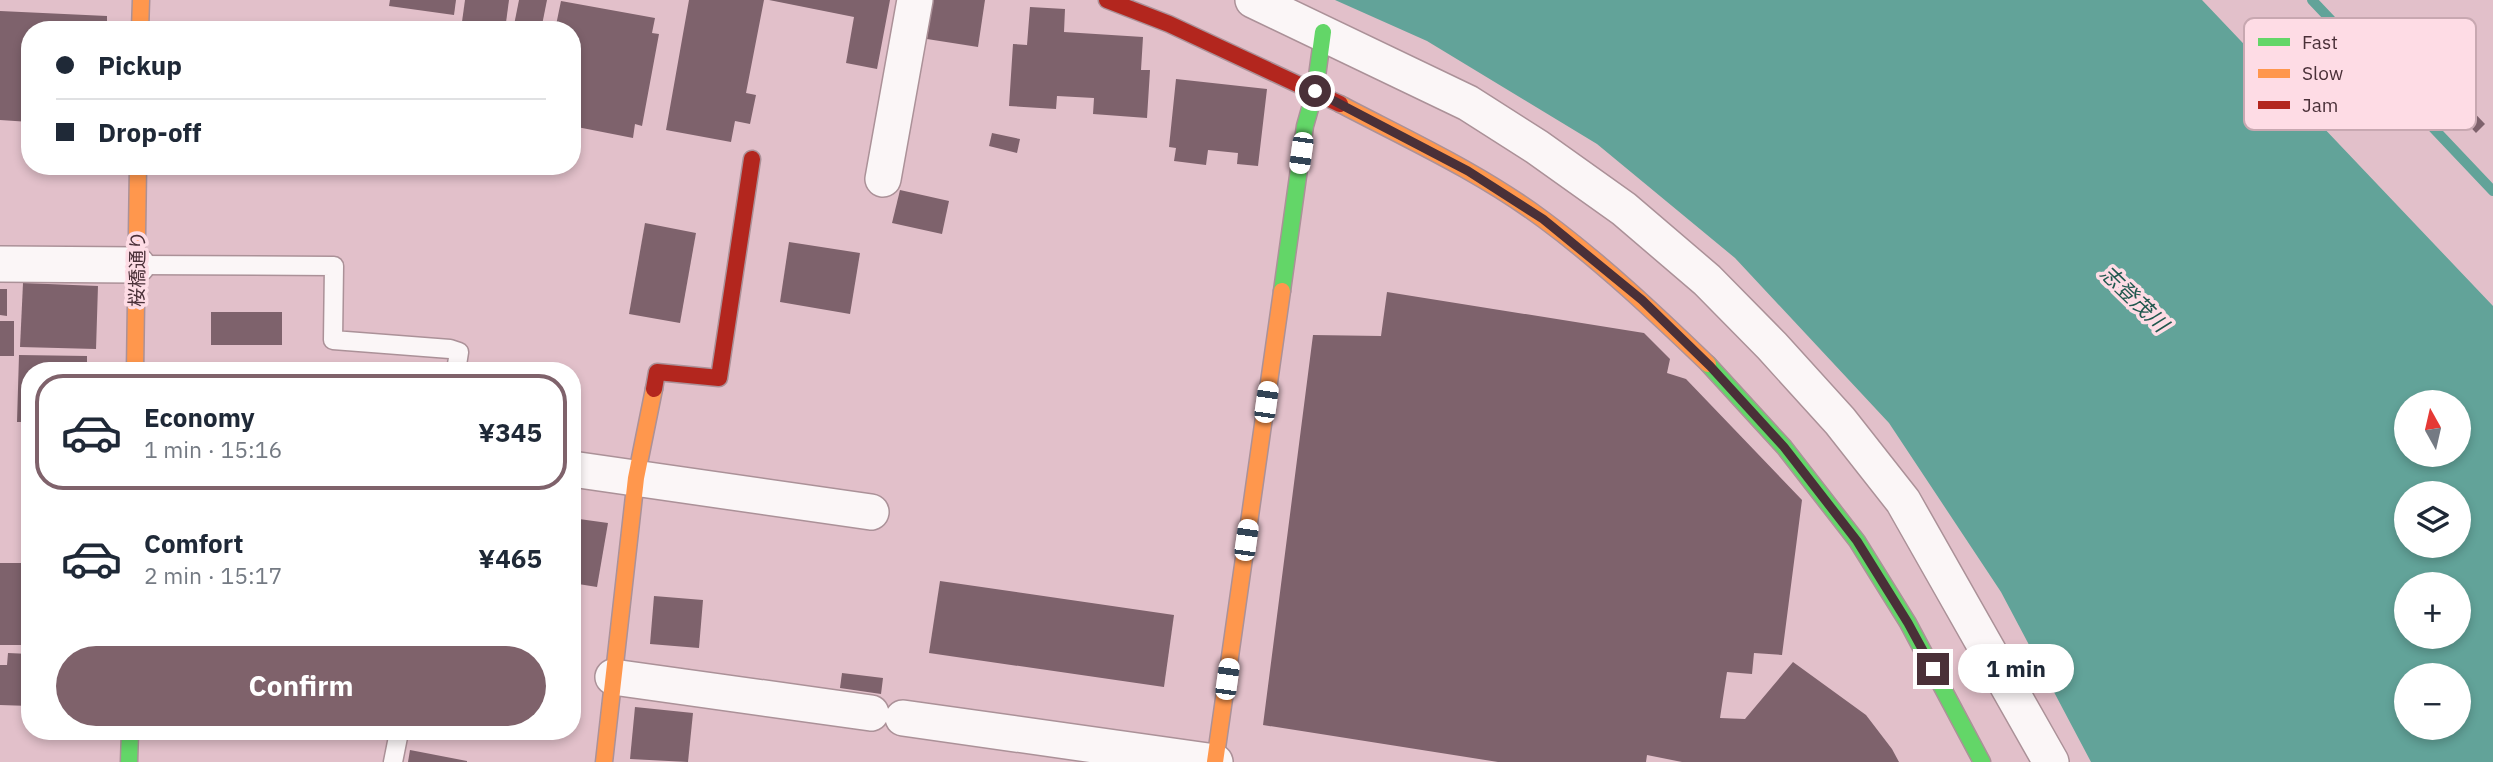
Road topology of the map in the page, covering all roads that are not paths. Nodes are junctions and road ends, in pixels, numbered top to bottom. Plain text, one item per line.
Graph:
1 (141, 0) edge
2 (915, 0) edge
3 (1107, 0) edge
4 (1253, 0) edge
5 (141, 21) edge
6 (1323, 32) junction
7 (1315, 91) junction
8 (752, 159) dead end
9 (138, 175) edge
10 (883, 179) dead end
11 (0, 264) edge
12 (137, 265) junction
13 (135, 362) edge
14 (457, 362) edge
15 (581, 470) edge
16 (636, 478) junction
17 (871, 512) dead end
18 (613, 677) junction
19 (130, 740) edge
20 (397, 740) edge
21 (129, 762) edge
22 (393, 762) edge
23 (604, 762) edge
24 (1215, 762) edge
25 (1982, 762) edge
26 (2051, 762) edge

1 - 5 street
2 - 10 street
3 - 7 street
4 - 6 street
6 - 7 street
6 - 26 street
7 - 24 street
7 - 25 street
8 - 16 street
9 - 12 street, 桜橋通り
11 - 12 street
12 - 13 street, 桜橋通り
12 - 14 lane
15 - 16 street
16 - 17 street
16 - 18 street
18 - 23 street
18 - 24 street
19 - 21 street
20 - 22 lane

